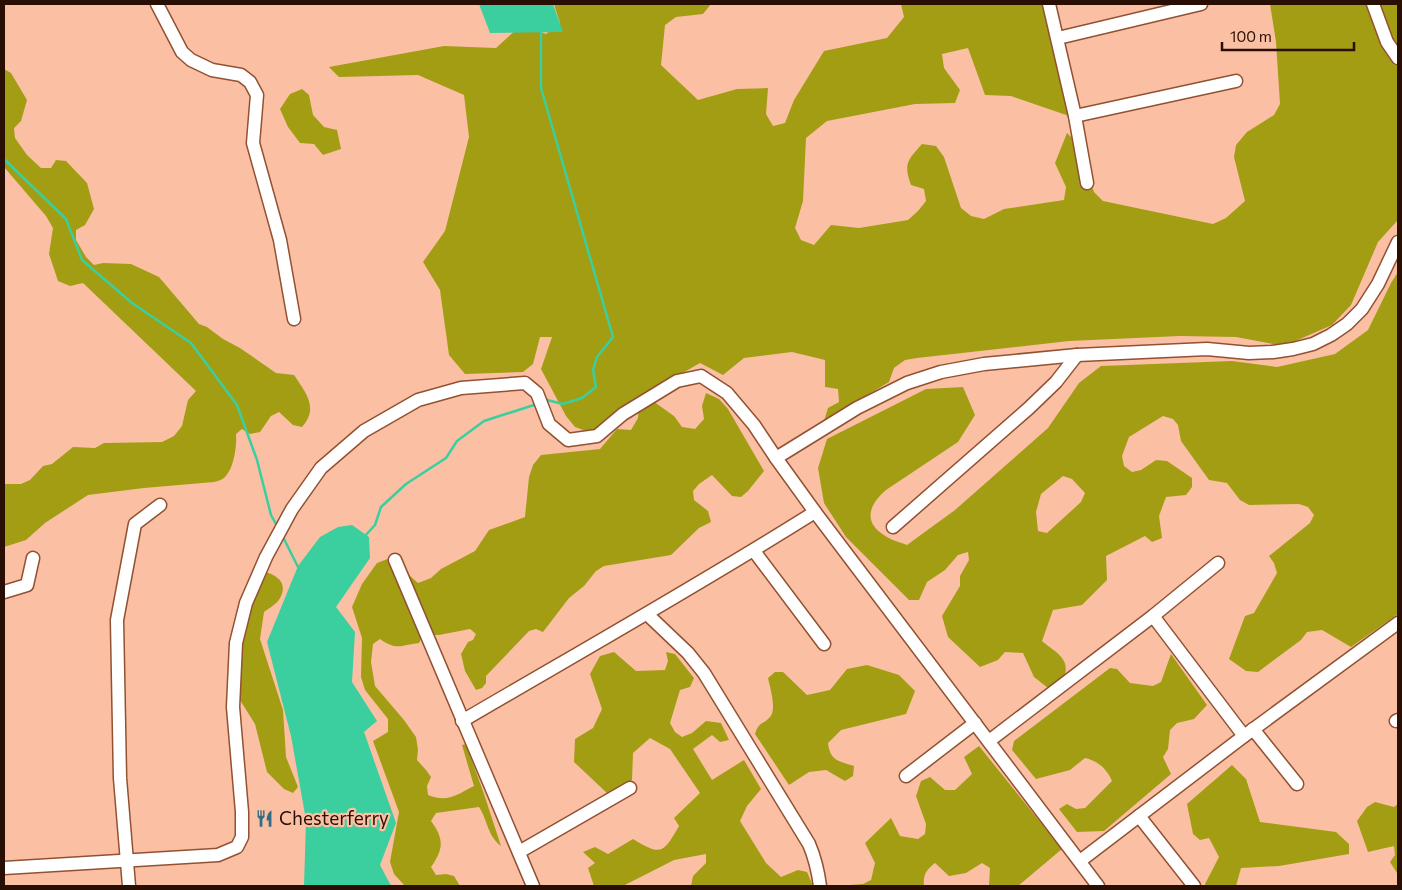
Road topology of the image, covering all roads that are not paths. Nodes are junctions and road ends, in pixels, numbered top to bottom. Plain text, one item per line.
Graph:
1 (158, 4) edge
2 (1049, 4) edge
3 (1201, 4) edge
4 (1373, 4) edge
5 (1058, 38) junction
6 (1398, 58) edge
7 (1236, 81) dead end
8 (1075, 116) junction
9 (1087, 183) dead end
10 (1398, 242) edge
11 (294, 319) dead end
12 (1077, 355) junction
13 (776, 458) junction
14 (160, 505) dead end
15 (815, 512) junction
16 (893, 527) dead end
17 (754, 551) junction
18 (34, 558) dead end
19 (395, 560) dead end
20 (1218, 563) dead end
21 (4, 592) edge
22 (647, 614) junction
23 (1153, 616) junction
24 (1398, 623) edge
25 (824, 644) dead end
26 (462, 721) junction
27 (974, 723) junction
28 (1249, 732) junction
29 (989, 741) junction
30 (906, 776) dead end
31 (1297, 784) dead end
32 (630, 788) dead end
33 (1139, 816) junction
34 (519, 852) junction
35 (127, 860) junction
36 (1080, 861) junction
37 (4, 868) edge
38 (129, 886) edge
39 (533, 886) edge
40 (820, 886) edge
41 (1098, 886) edge
42 (1194, 886) edge

1 - 11 street
2 - 5 street
3 - 5 street
4 - 6 street
5 - 8 street
7 - 8 street
8 - 9 street
10 - 12 street
12 - 13 street
12 - 16 street
13 - 15 street
13 - 35 street
14 - 35 street
15 - 17 street
15 - 27 street
17 - 22 street
17 - 25 street
18 - 21 street
19 - 26 street
20 - 23 street
22 - 26 street
22 - 40 street
23 - 28 street
23 - 29 street
24 - 28 street
26 - 34 street
27 - 29 street
27 - 30 street
28 - 31 street
28 - 33 street
29 - 36 street
32 - 34 street
33 - 36 street
33 - 42 street
34 - 39 street
35 - 37 street
35 - 38 street
36 - 41 street

